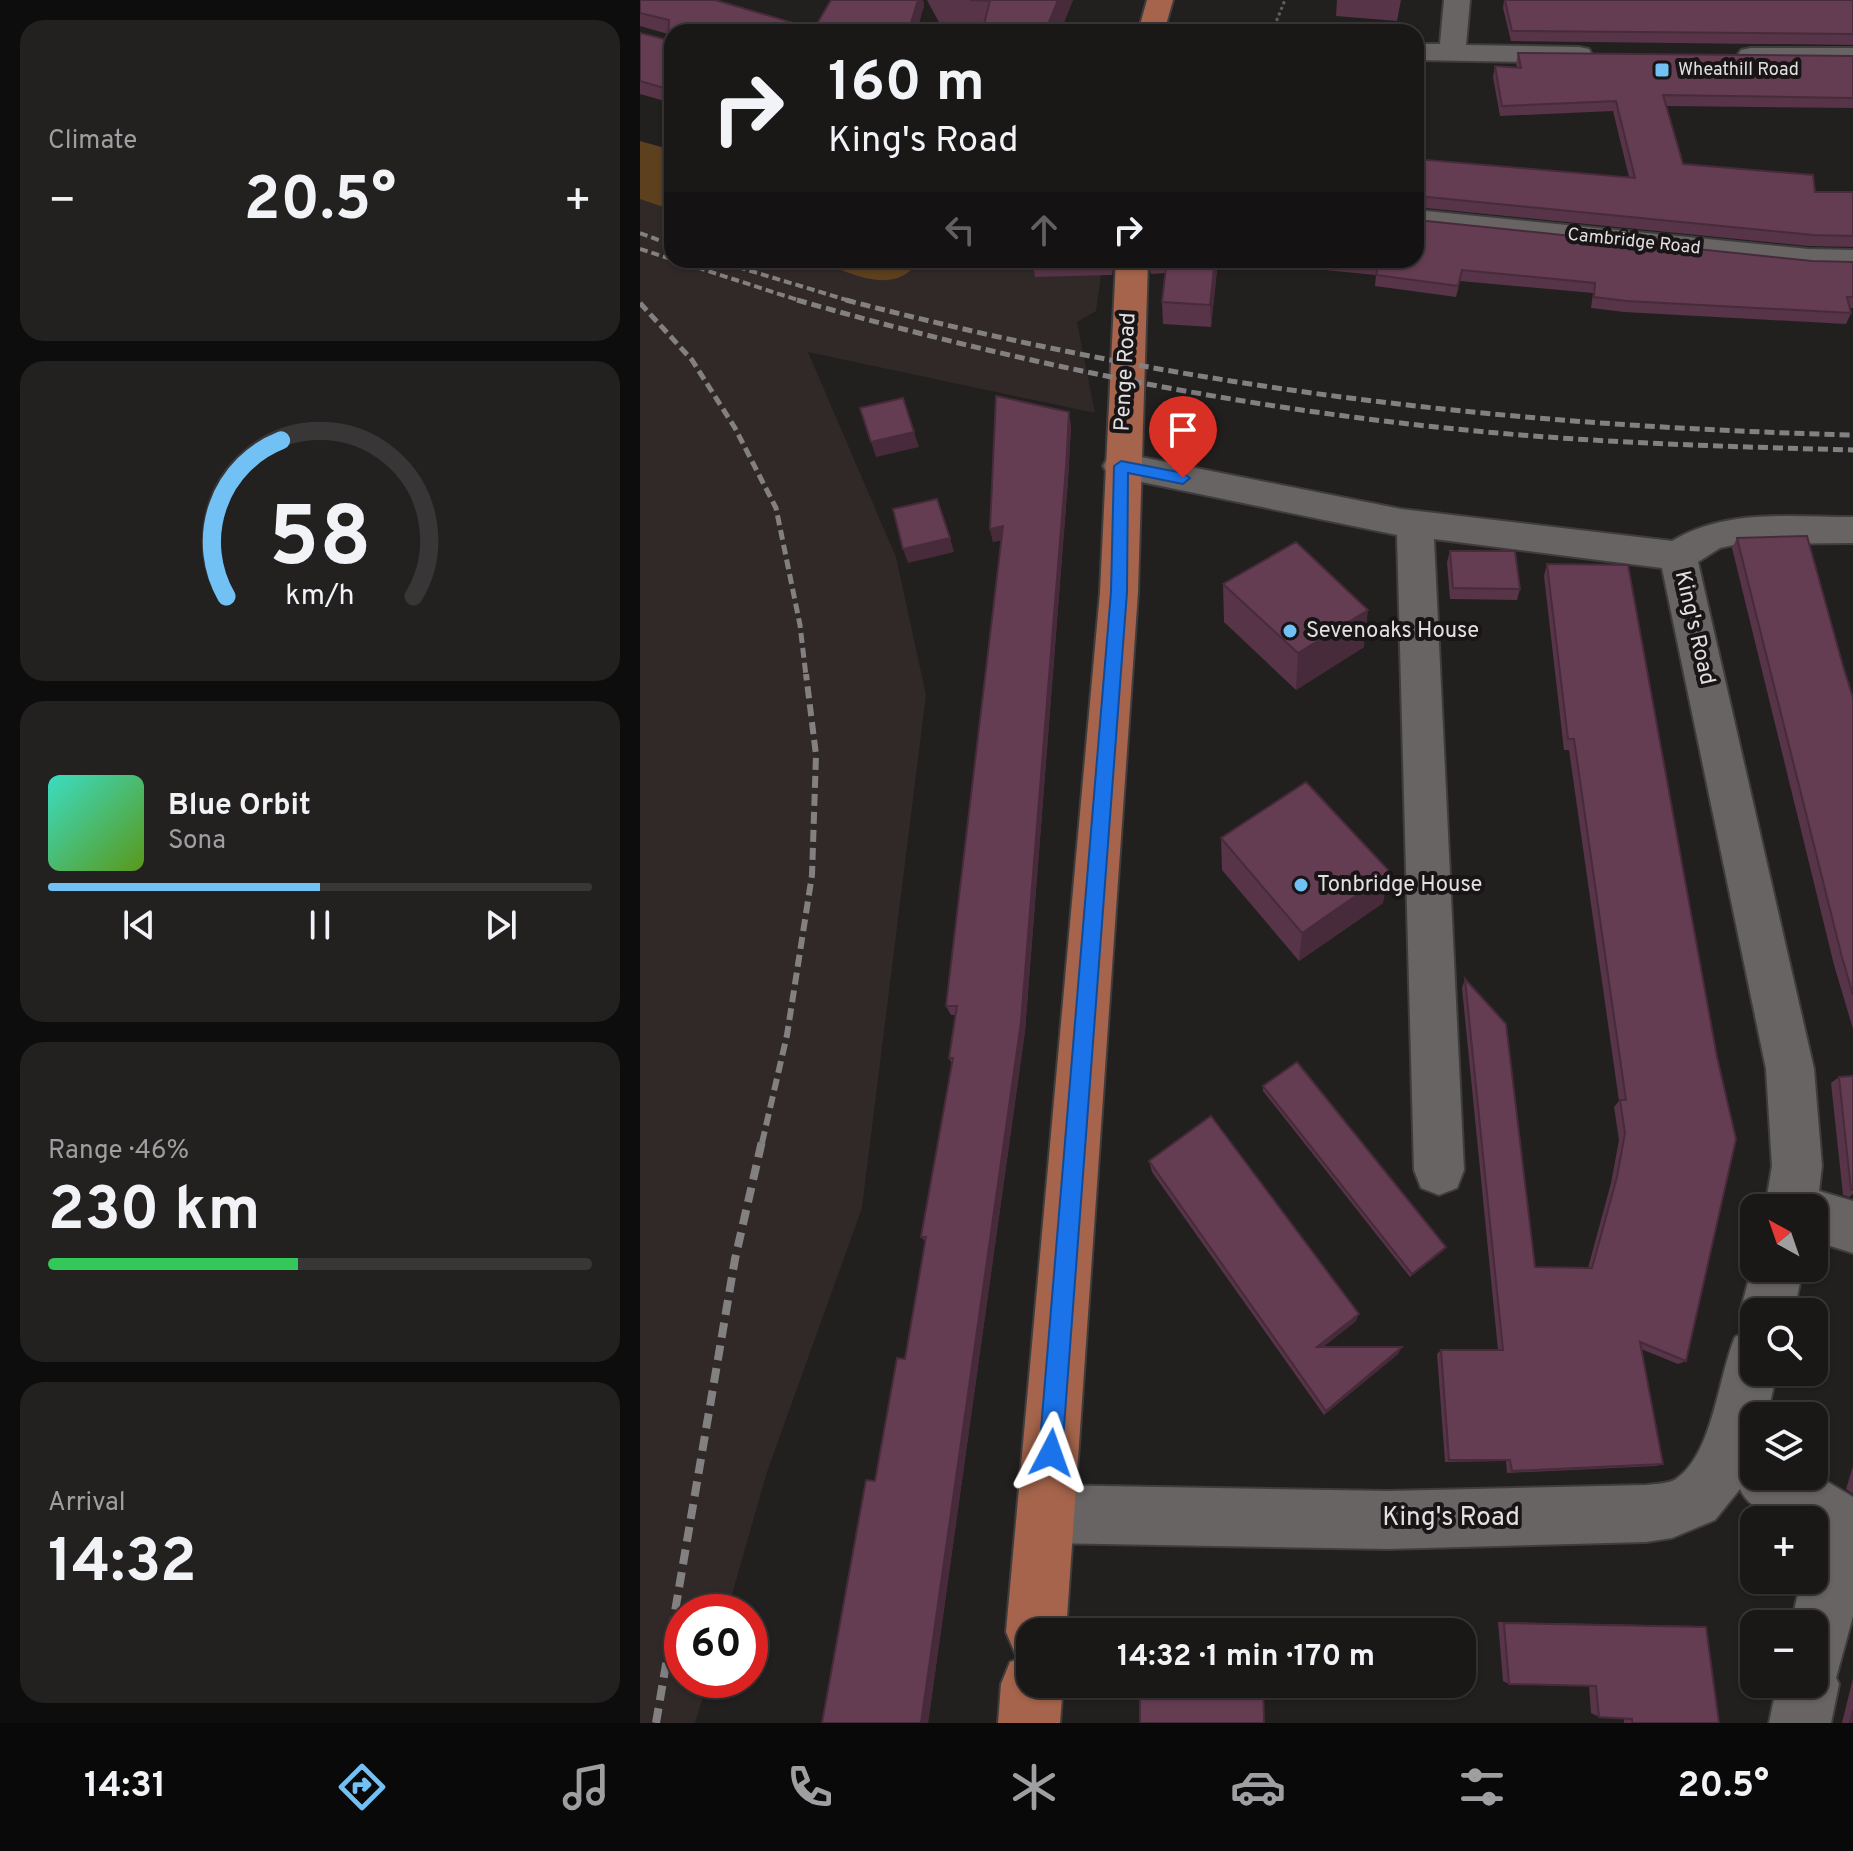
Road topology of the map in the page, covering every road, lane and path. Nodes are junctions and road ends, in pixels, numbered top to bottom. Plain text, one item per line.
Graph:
1 (1160, 0) edge
2 (1285, 0) edge
3 (1457, 0) edge
4 (1153, 24) edge
5 (1275, 24) edge
6 (1424, 52) edge
7 (1452, 54) junction
8 (1606, 55) edge
9 (1730, 56) edge
10 (1853, 56) edge
11 (1424, 220) edge
12 (1853, 260) edge
13 (1132, 268) edge
14 (1121, 466) junction
15 (1415, 524) junction
16 (1853, 530) edge
17 (1678, 556) junction
18 (1439, 1170) dead end
19 (1794, 1194) edge
20 (1828, 1219) edge
21 (1853, 1227) edge
22 (1740, 1471) edge
23 (1786, 1490) edge
24 (1046, 1514) junction
25 (1824, 1610) edge
26 (1037, 1618) edge
27 (1031, 1698) edge
28 (1805, 1698) edge
29 (1029, 1723) edge
30 (1800, 1723) edge

1 - 4 main road
2 - 5 path
3 - 7 street
6 - 7 street
7 - 8 street
9 - 10 street
11 - 12 street, Cambridge Road
13 - 14 main road, Penge Road
14 - 15 street, King's Road
14 - 24 main road, Penge Road
15 - 17 street, King's Road
15 - 18 street
16 - 17 street
17 - 19 street, King's Road
20 - 21 street
22 - 24 street, King's Road
23 - 25 street
24 - 26 main road, Penge Road
27 - 29 main road
28 - 30 street

